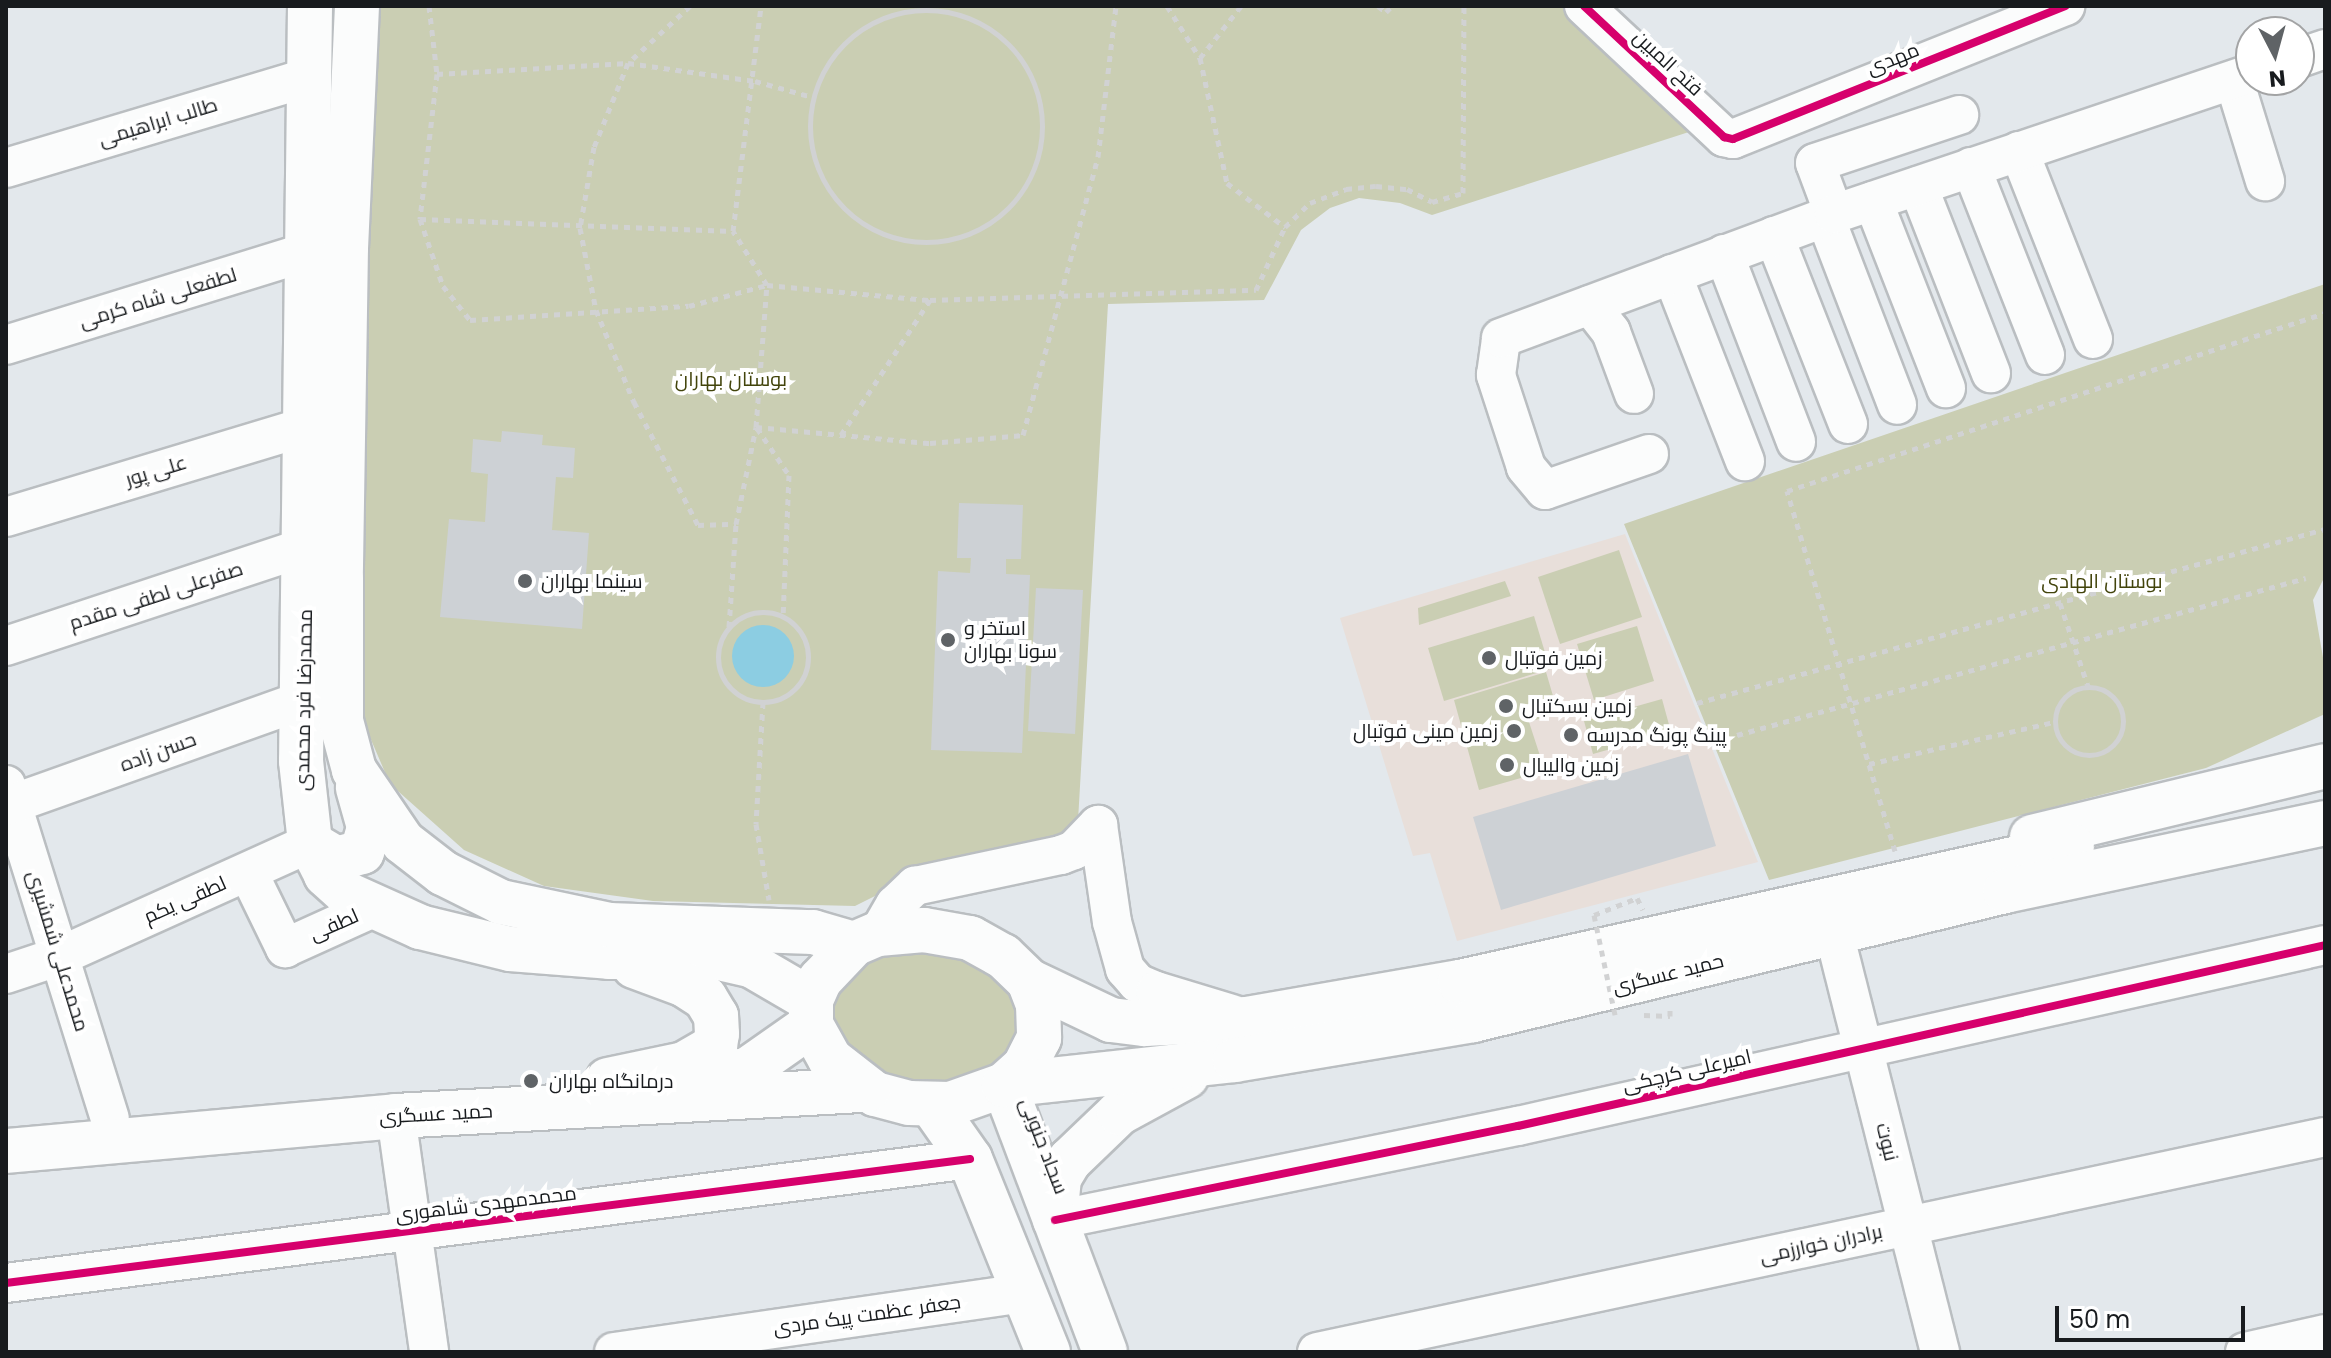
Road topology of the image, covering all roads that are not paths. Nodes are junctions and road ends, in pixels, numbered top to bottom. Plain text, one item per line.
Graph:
1 (310, 6) edge
2 (357, 6) edge
3 (1584, 6) edge
4 (2065, 6) edge
5 (310, 77) junction
6 (2235, 79) edge
7 (2246, 96) edge
8 (1959, 115) dead end
9 (1733, 139) joint
10 (2019, 151) junction
11 (1971, 167) junction
12 (6, 168) edge
13 (2265, 181) dead end
14 (1918, 186) junction
15 (1873, 201) junction
16 (1830, 215) junction
17 (1774, 236) junction
18 (310, 251) junction
19 (1724, 254) junction
20 (1672, 274) junction
21 (1590, 305) junction
22 (2093, 339) dead end
23 (6, 345) edge
24 (2045, 355) dead end
25 (1991, 373) dead end
26 (1946, 388) dead end
27 (1634, 394) dead end
28 (1897, 405) dead end
29 (1848, 424) dead end
30 (307, 426) junction
31 (1796, 442) dead end
32 (1649, 454) dead end
33 (1745, 461) dead end
34 (6, 517) edge
35 (306, 547) junction
36 (6, 646) edge
37 (303, 700) junction
38 (2325, 766) edge
39 (354, 770) junction
40 (2325, 794) edge
41 (8, 799) edge
42 (2325, 823) edge
43 (310, 843) junction
44 (2325, 848) edge
45 (248, 872) junction
46 (373, 908) junction
47 (1834, 921) junction
48 (866, 939) junction
49 (2325, 945) edge
50 (60, 956) junction
51 (609, 957) junction
52 (6, 974) edge
53 (1029, 981) junction
54 (811, 1013) junction
55 (1247, 1019) junction
56 (1863, 1047) junction
57 (1235, 1060) junction
58 (608, 1080) junction
59 (1004, 1085) junction
60 (868, 1090) junction
61 (932, 1105) junction
62 (396, 1116) junction
63 (110, 1118) junction
64 (6, 1129) edge
65 (2325, 1137) edge
66 (6, 1151) edge
67 (970, 1159) junction
68 (1055, 1220) junction
69 (1909, 1225) junction
70 (413, 1229) junction
71 (6, 1283) edge
72 (1025, 1293) junction
73 (2325, 1334) edge
74 (2270, 1349) edge
75 (429, 1352) edge
76 (614, 1352) edge
77 (1048, 1352) edge
78 (1105, 1352) edge
79 (1317, 1352) edge
80 (1940, 1352) edge

1 - 5 main road, محمدرضا فرد محمدی
2 - 39 main road, محمدرضا فرد محمدی
3 - 9 street, فتح المبین
4 - 9 street, مهدی
5 - 12 street, طالب ابراهیمی
5 - 18 main road, محمدرضا فرد محمدی
6 - 10 street
7 - 13 street
8 - 16 street
10 - 11 street
10 - 22 street
11 - 14 street
11 - 24 street
14 - 15 street
14 - 25 street
15 - 16 street
15 - 26 street
16 - 17 street
16 - 28 street
17 - 19 street
17 - 29 street
18 - 23 street, لطفعلی شاه کرمی
18 - 30 main road, محمدرضا فرد محمدی
19 - 20 street
19 - 31 street
20 - 21 street
20 - 33 street
21 - 27 street
21 - 32 street
30 - 34 street, علی پور
30 - 35 main road, محمدرضا فرد محمدی
35 - 36 street, صفرعلی لطفی مقدم
35 - 37 main road, محمدرضا فرد محمدی
37 - 41 street, حسن زاده
37 - 43 main road, محمدرضا فرد محمدی
38 - 47 main road
39 - 43 main road
39 - 48 main road, محمدرضا فرد محمدی
40 - 47 main road, حمید عسگری
41 - 50 street, محمدعلی شمشیری
42 - 47 main road, حمید عسگری
43 - 45 street, لطفی یکم
43 - 46 main road, محمدرضا فرد محمدی
44 - 47 main road
45 - 46 street, لطفی
45 - 50 street, لطفی یکم
46 - 51 main road, محمدرضا فرد محمدی
47 - 55 main road, حمید عسگری
47 - 56 street, نبوت
47 - 57 main road, حمید عسگری
48 - 53 main road
48 - 54 main road
48 - 55 street
49 - 56 street, امیرعلی کرچکی
50 - 52 street
50 - 63 street, محمدعلی شمشیری
51 - 54 main road, محمدرضا فرد محمدی
51 - 58 main road
53 - 55 main road, حمید عسگری
53 - 59 main road
54 - 58 main road, حمید عسگری
54 - 60 main road
56 - 68 street, امیرعلی کرچکی
56 - 69 street, نبوت
57 - 59 main road, حمید عسگری
57 - 68 main road
58 - 63 main road, حمید عسگری
59 - 61 main road
59 - 68 main road, سجاد جنوبی
60 - 61 main road
60 - 62 main road, حمید عسگری
61 - 67 main road
62 - 66 main road, حمید عسگری
62 - 70 street
63 - 64 main road, حمید عسگری
65 - 69 street, برادران خوارزمی
67 - 70 street, محمدمهدی شاهوری
67 - 72 main road
68 - 78 main road, سجاد جنوبی
69 - 79 street, برادران خوارزمی
69 - 80 street, نبوت
70 - 71 street, محمدمهدی شاهوری
70 - 75 street
72 - 76 street, جعفر عظمت پیک مردی
72 - 77 main road
73 - 74 street

